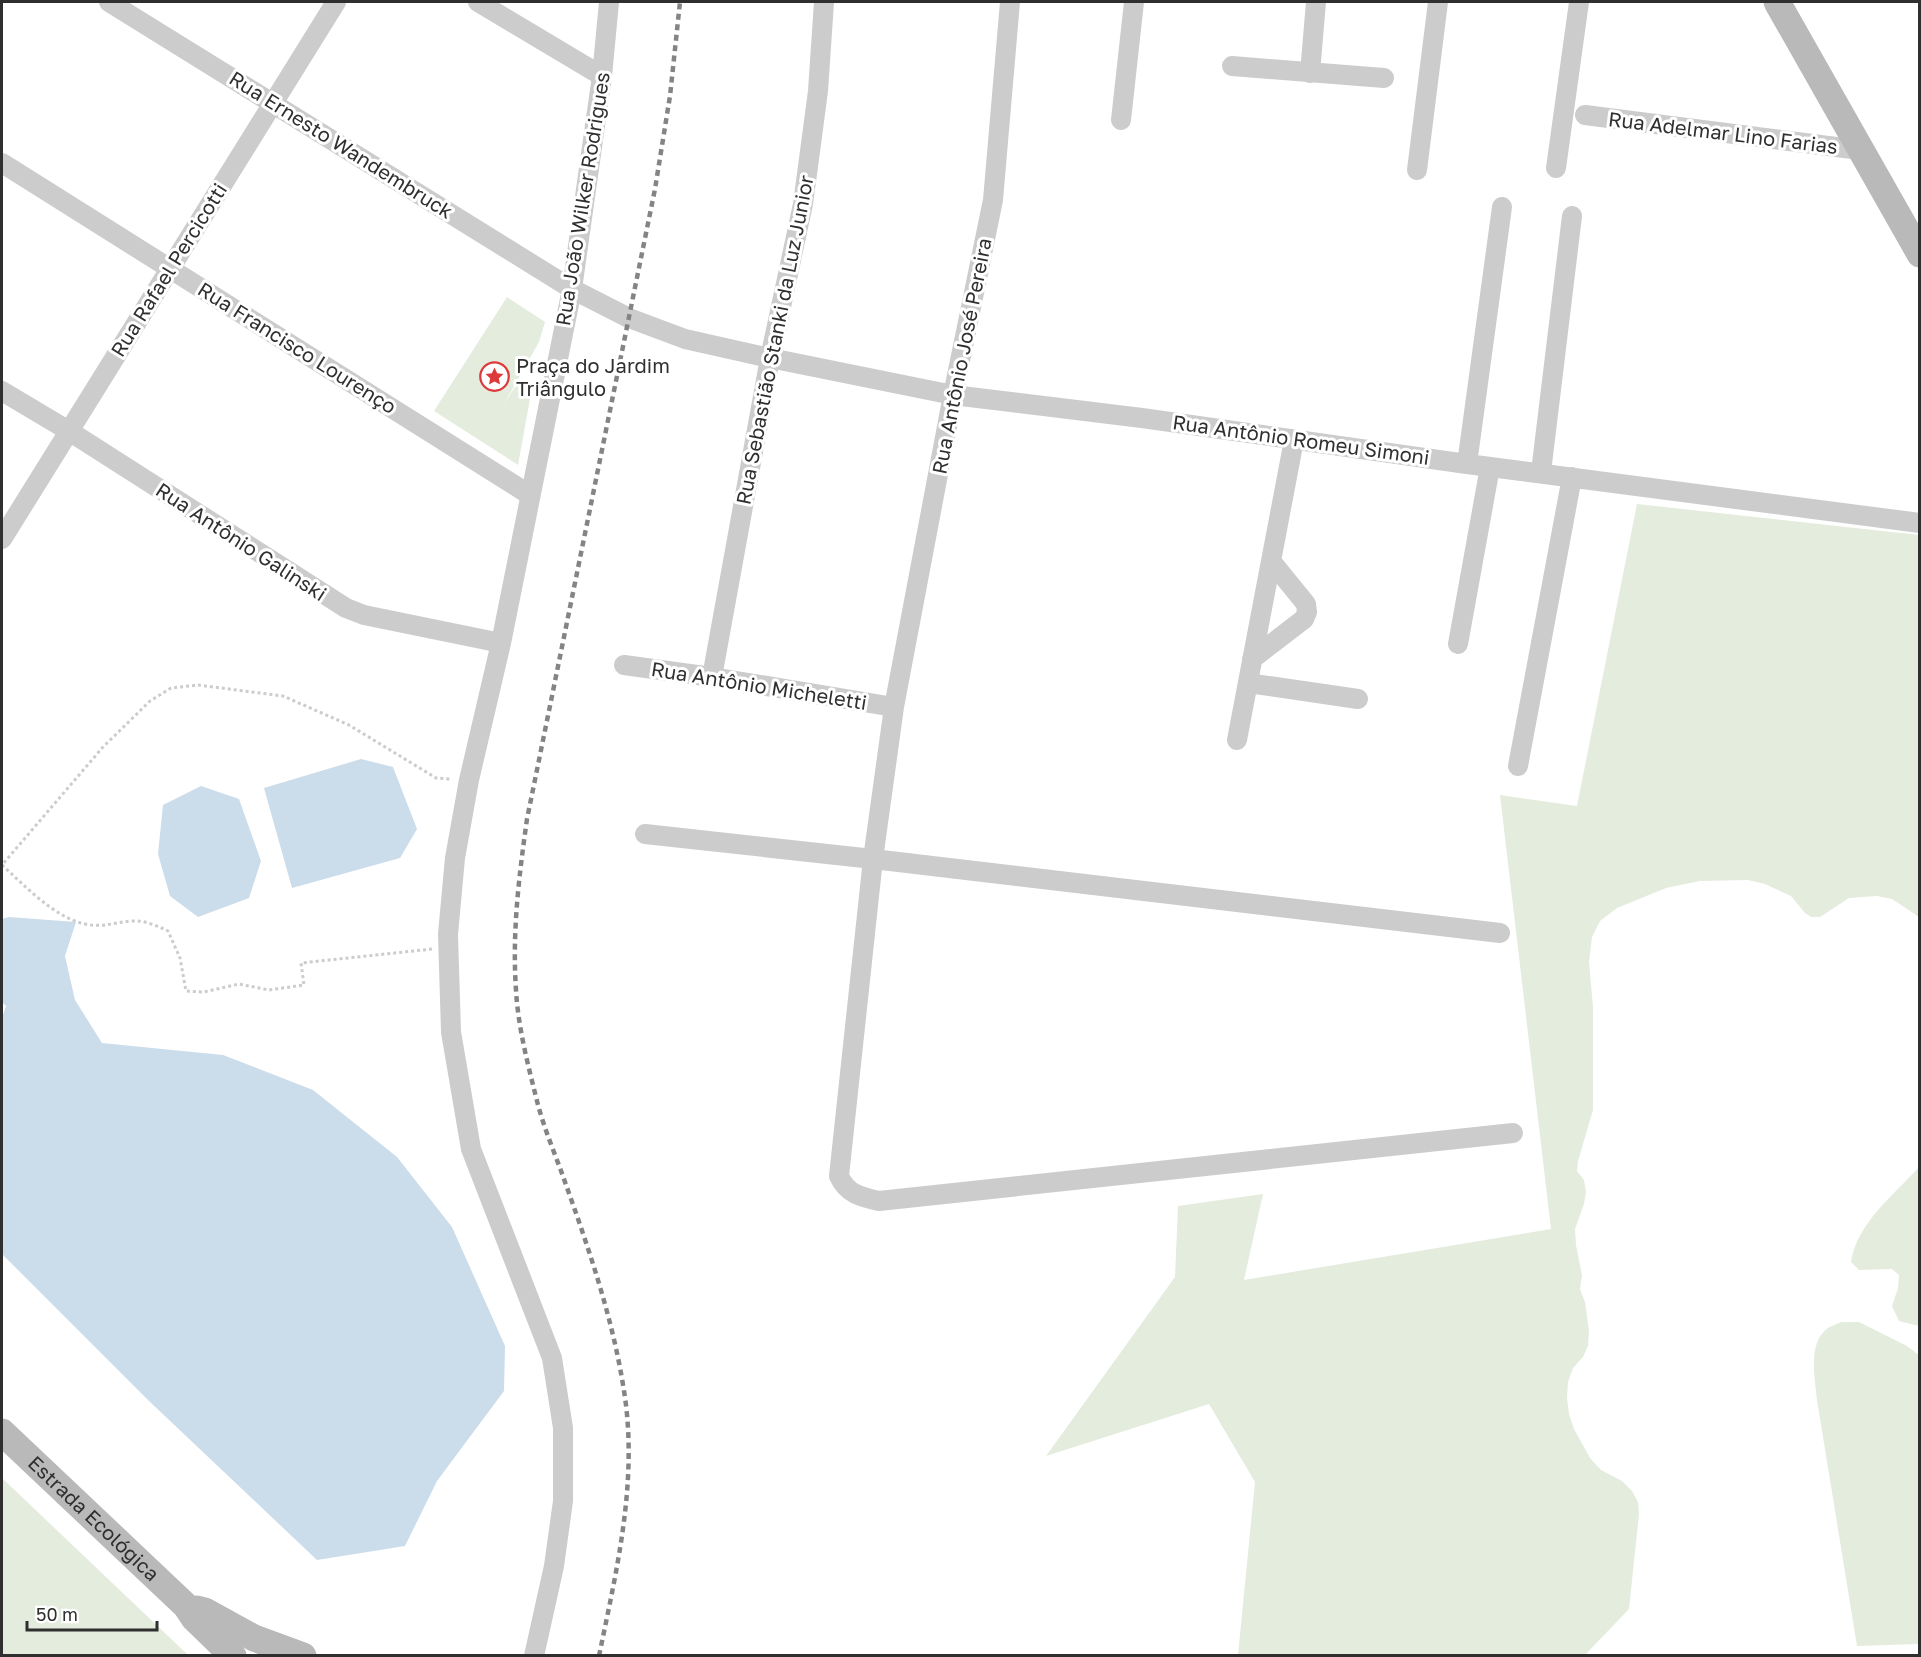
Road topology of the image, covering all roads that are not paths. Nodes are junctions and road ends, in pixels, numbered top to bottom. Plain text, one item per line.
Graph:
1 (110, 2) edge
2 (336, 2) edge
3 (478, 2) edge
4 (609, 2) edge
5 (824, 2) edge
6 (1010, 2) edge
7 (1134, 2) edge
8 (1316, 2) edge
9 (1438, 2) edge
10 (1579, 2) edge
11 (1777, 2) edge
12 (1232, 66) dead end
13 (1310, 72) junction
14 (602, 76) junction
15 (1384, 78) dead end
16 (273, 102) junction
17 (1585, 115) dead end
18 (1121, 120) dead end
19 (1860, 150) junction
20 (2, 163) edge
21 (1556, 168) dead end
22 (1417, 170) dead end
23 (1502, 207) dead end
24 (1572, 216) dead end
25 (1920, 255) edge
26 (170, 268) junction
27 (572, 290) junction
28 (685, 339) joint
29 (770, 358) junction
30 (2, 391) edge
31 (953, 395) junction
32 (69, 431) junction
33 (1293, 440) junction
34 (1467, 464) junction
35 (1490, 466) junction
36 (1541, 472) junction
37 (1572, 477) junction
38 (530, 495) junction
39 (1920, 523) edge
40 (2, 539) edge
41 (1271, 561) junction
42 (501, 643) junction
43 (1458, 644) dead end
44 (1252, 660) junction
45 (624, 665) dead end
46 (712, 677) junction
47 (1248, 683) junction
48 (1358, 699) dead end
49 (894, 707) junction
50 (1237, 740) dead end
51 (1518, 766) dead end
52 (645, 834) dead end
53 (873, 859) junction
54 (1500, 933) dead end
55 (1513, 1133) dead end
56 (2, 1432) edge
57 (186, 1606) junction
58 (233, 1656) edge
59 (303, 1656) edge
60 (534, 1656) edge

1 - 16 street, Rua Ernesto Wandembruck
2 - 16 street, Rua Rafael Percicotti
3 - 14 street
4 - 14 street, Rua João Wilker Rodrigues
5 - 29 street, Rua Sebastião Stanki da Luz Junior
6 - 31 street, Rua Antônio José Pereira
7 - 18 street
8 - 13 street
9 - 22 street
10 - 21 street
11 - 19 street
12 - 13 street
13 - 15 street
14 - 27 street, Rua João Wilker Rodrigues
16 - 26 street, Rua Rafael Percicotti
16 - 27 street, Rua Ernesto Wandembruck
17 - 19 street, Rua Adelmar Lino Farias
19 - 25 street
20 - 26 street, Rua Francisco Lourenço
23 - 34 street
24 - 36 street
26 - 32 street, Rua Rafael Percicotti
26 - 38 street, Rua Francisco Lourenço
27 - 28 street, Rua Ernesto Wandembruck
27 - 38 street, Rua João Wilker Rodrigues
28 - 29 street, Rua Antônio Romeu Simoni
29 - 31 street, Rua Antônio Romeu Simoni
29 - 46 street, Rua Sebastião Stanki da Luz Junior
30 - 32 street, Rua Antônio Galinski
31 - 33 street, Rua Antônio Romeu Simoni
31 - 49 street, Rua Antônio José Pereira
32 - 40 street, Rua Rafael Percicotti
32 - 42 street, Rua Antônio Galinski
33 - 34 street, Rua Antônio Romeu Simoni
33 - 41 street
34 - 35 street, Rua Antônio Romeu Simoni
35 - 36 street, Rua Antônio Romeu Simoni
35 - 43 street
36 - 37 street, Rua Antônio Romeu Simoni
37 - 39 street, Rua Antônio Romeu Simoni
37 - 51 street
38 - 42 street, Rua João Wilker Rodrigues
41 - 44 street
41 - 44 street
42 - 60 street, Rua João Wilker Rodrigues
44 - 47 street
45 - 46 street, Rua Antônio Micheletti
46 - 49 street, Rua Antônio Micheletti
47 - 48 street
47 - 50 street
49 - 53 street, Rua Antônio José Pereira
52 - 53 street
53 - 54 street
53 - 55 street, Rua Antônio José Pereira
56 - 57 street, Estrada Ecológica
57 - 58 street, Estrada Ecológica
57 - 59 street, Estrada Ecológica

